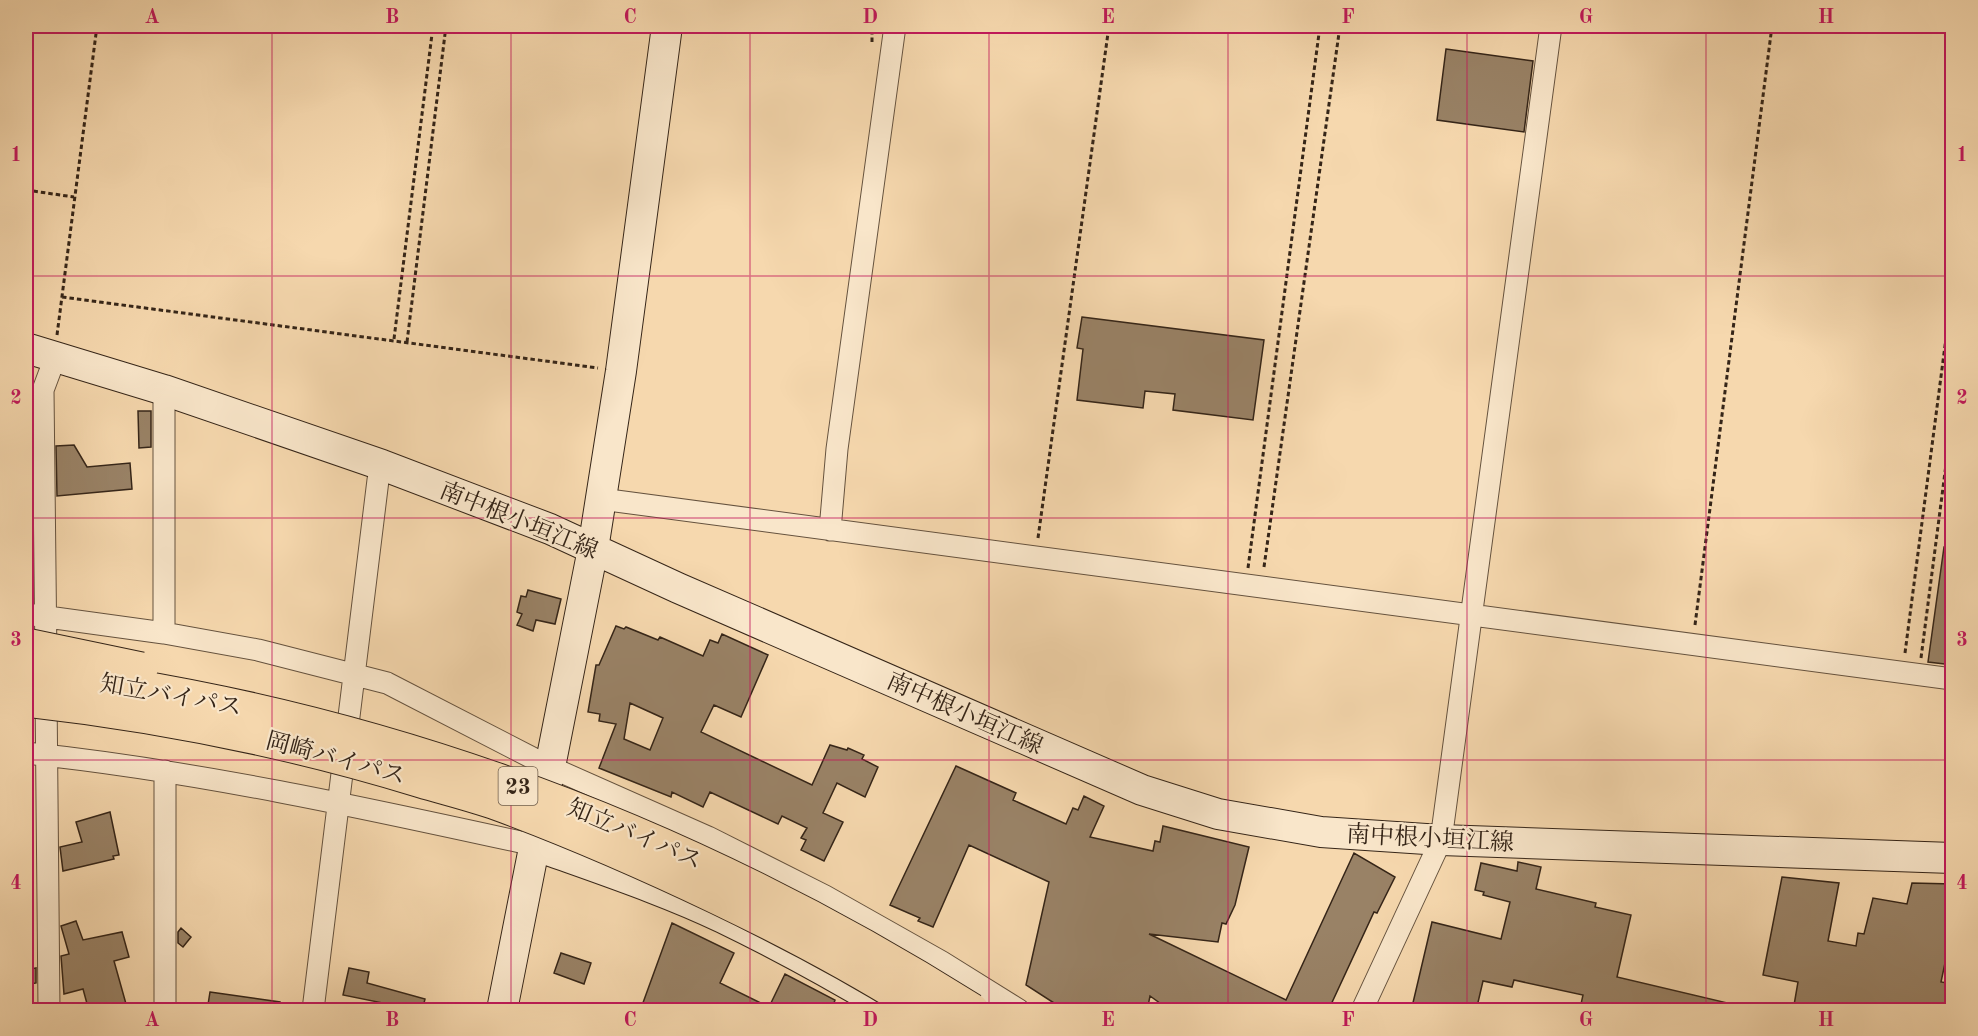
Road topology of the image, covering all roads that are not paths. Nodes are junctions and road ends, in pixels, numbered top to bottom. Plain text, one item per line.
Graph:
1 (667, 26) edge
2 (895, 26) edge
3 (1551, 26) edge
4 (26, 348) edge
5 (55, 358) junction
6 (164, 390) junction
7 (382, 465) junction
8 (601, 499) junction
9 (830, 530) junction
10 (593, 549) junction
11 (26, 614) edge
12 (1473, 615) junction
13 (47, 616) junction
14 (164, 633) junction
15 (26, 645) edge
16 (353, 673) junction
17 (26, 674) edge
18 (1953, 679) edge
19 (26, 700) edge
20 (26, 722) edge
21 (35, 754) edge
22 (550, 767) junction
23 (165, 771) junction
24 (337, 802) junction
25 (501, 805) junction
26 (580, 810) junction
27 (1441, 840) junction
28 (534, 845) junction
29 (1953, 858) edge
30 (1367, 1010) edge
31 (49, 1011) edge
32 (165, 1011) edge
33 (313, 1011) edge
34 (502, 1011) edge
35 (892, 1011) edge
36 (923, 1011) edge
37 (972, 1011) edge
38 (1019, 1011) edge

1 - 8 main road
2 - 9 street
3 - 12 street
4 - 5 main road, 南中根小垣江線
5 - 6 main road, 南中根小垣江線
5 - 13 street
6 - 7 main road, 南中根小垣江線
6 - 14 street
7 - 10 main road, 南中根小垣江線
7 - 16 street
8 - 9 street
8 - 10 main road
9 - 12 street
10 - 22 main road
10 - 27 main road, 南中根小垣江線
11 - 13 street
12 - 18 street
12 - 27 street
13 - 14 street
13 - 21 street
14 - 16 street
15 - 26 highway, 23, bridge
16 - 22 street
16 - 24 street
17 - 26 highway, 知立バイパス / 23, bridge
19 - 25 highway, 岡崎バイパス / 23, bridge
20 - 25 highway, 23, bridge
21 - 23 street
21 - 31 street
22 - 28 main road
22 - 38 street
23 - 24 street
23 - 32 street
24 - 28 street
24 - 33 street
25 - 36 highway, 知立バイパス / 23, bridge
26 - 37 highway, 知立バイパス / 23, bridge
27 - 29 main road, 南中根小垣江線
27 - 30 street
28 - 34 main road
28 - 35 main road

